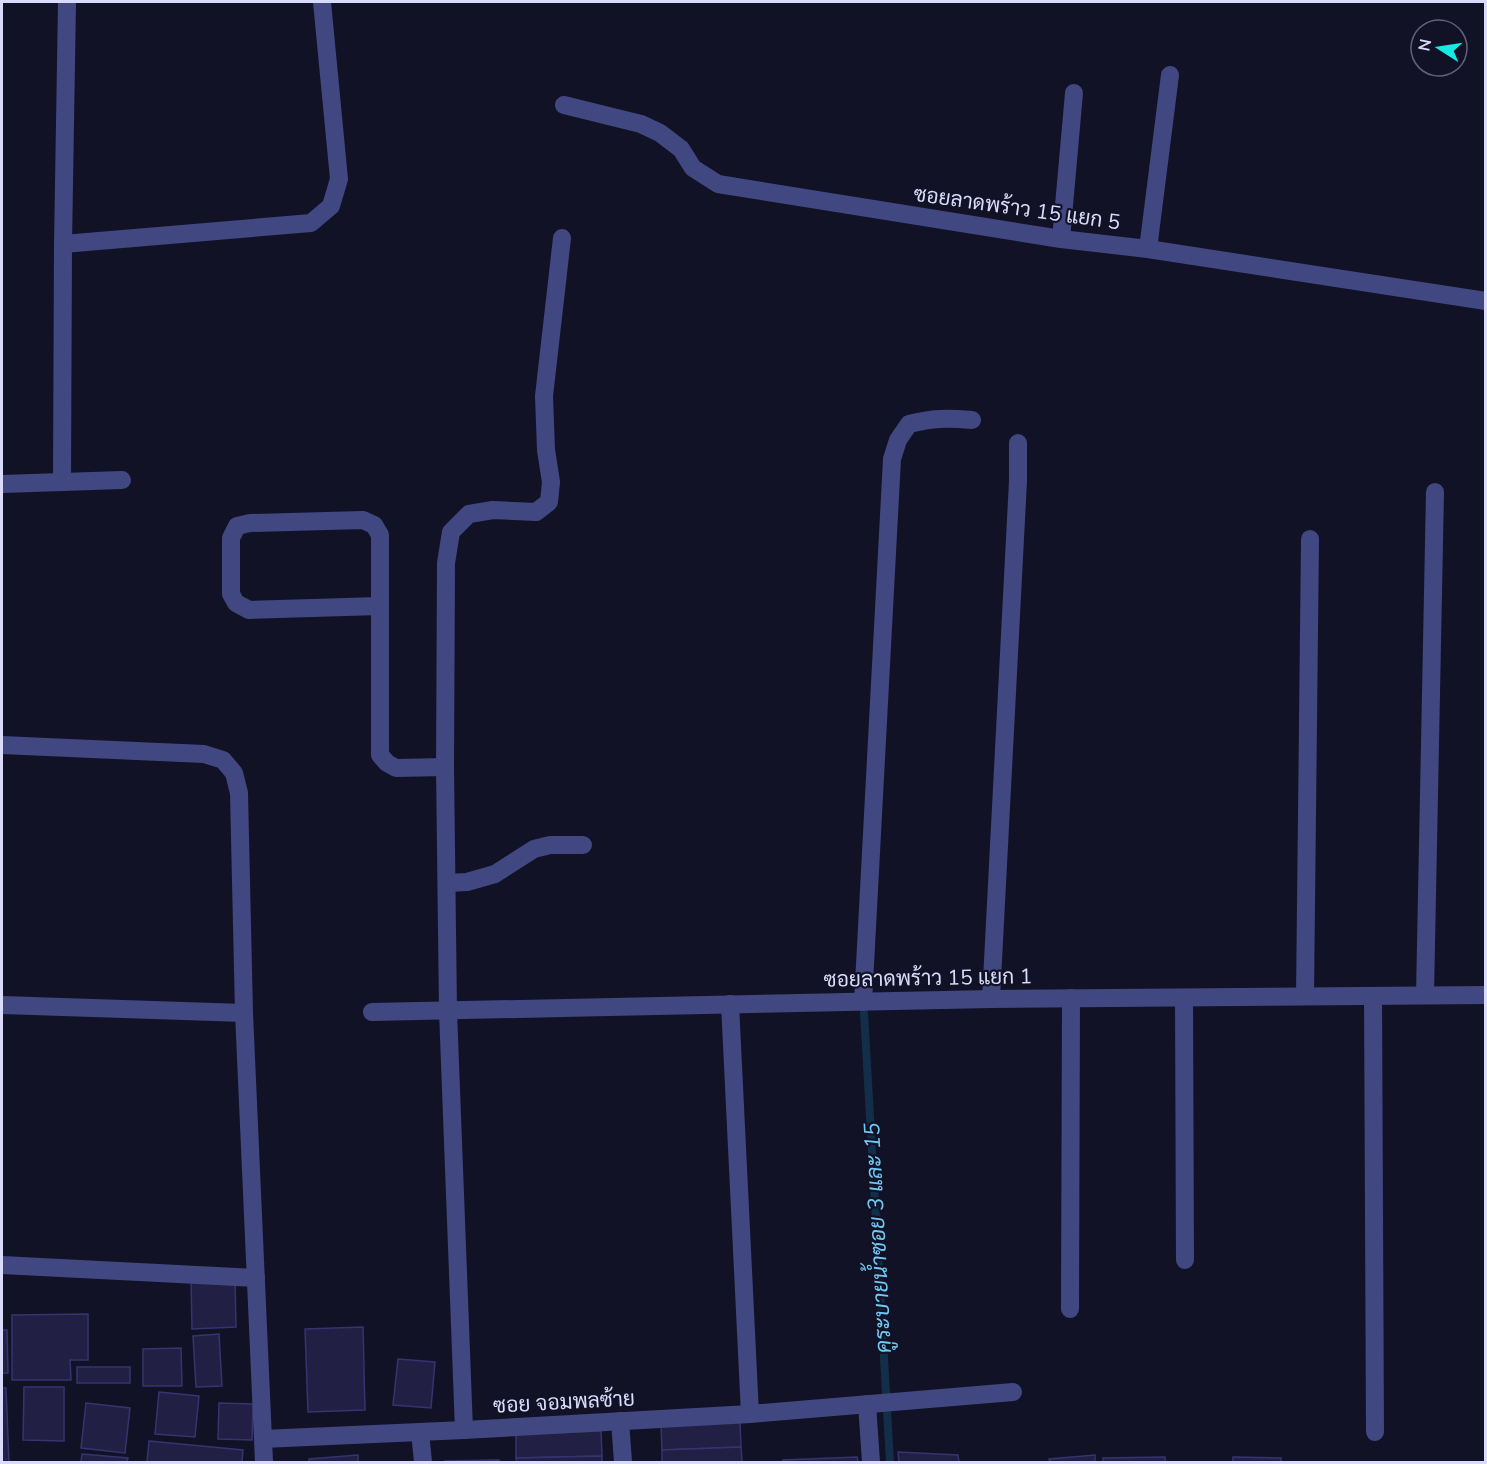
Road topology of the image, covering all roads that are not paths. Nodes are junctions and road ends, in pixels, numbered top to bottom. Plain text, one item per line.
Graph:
1 (67, 2) edge
2 (322, 2) edge
3 (1170, 75) dead end
4 (1074, 93) dead end
5 (564, 105) dead end
6 (562, 238) dead end
7 (1061, 239) junction
8 (63, 244) junction
9 (1148, 249) junction
10 (1485, 301) edge
11 (972, 420) dead end
12 (1018, 443) dead end
13 (122, 480) dead end
14 (62, 482) junction
15 (2, 484) edge
16 (1435, 492) dead end
17 (1310, 539) dead end
18 (379, 606) junction
19 (2, 745) edge
20 (445, 767) junction
21 (583, 845) dead end
22 (447, 883) junction
23 (1485, 995) edge
24 (1305, 996) junction
25 (1373, 996) junction
26 (1425, 996) junction
27 (1071, 998) junction
28 (1184, 998) junction
29 (991, 999) junction
30 (863, 1002) junction
31 (730, 1004) junction
32 (2, 1005) edge
33 (448, 1011) junction
34 (372, 1012) dead end
35 (244, 1013) junction
36 (1185, 1260) dead end
37 (2, 1265) edge
38 (256, 1278) junction
39 (1070, 1309) dead end
40 (1013, 1392) dead end
41 (870, 1404) junction
42 (750, 1414) junction
43 (620, 1421) junction
44 (464, 1430) junction
45 (420, 1432) junction
46 (1375, 1432) dead end
47 (263, 1438) junction
48 (264, 1462) edge
49 (423, 1462) edge
50 (622, 1462) edge
51 (872, 1462) edge

1 - 8 street
2 - 8 street
3 - 9 street
4 - 7 street
5 - 7 street, ซอยลาดพร้าว 15 แยก 5
6 - 20 street
7 - 9 street, ซอยลาดพร้าว 15 แยก 5
8 - 14 street
9 - 10 street, ซอยลาดพร้าว 15 แยก 5
11 - 30 street
12 - 29 street
13 - 14 street
14 - 15 street
16 - 26 street
17 - 24 street
18 - 18 street
18 - 20 street
19 - 35 street
20 - 22 street
21 - 22 street
22 - 33 street
23 - 26 street, ซอยลาดพร้าว 15 แยก 1
24 - 25 street, ซอยลาดพร้าว 15 แยก 1
24 - 28 street, ซอยลาดพร้าว 15 แยก 1
25 - 26 street, ซอยลาดพร้าว 15 แยก 1
25 - 46 street
27 - 28 street, ซอยลาดพร้าว 15 แยก 1
27 - 29 street, ซอยลาดพร้าว 15 แยก 1
27 - 39 street
28 - 36 street
29 - 30 street, ซอยลาดพร้าว 15 แยก 1
30 - 31 street, ซอยลาดพร้าว 15 แยก 1
31 - 33 street, ซอยลาดพร้าว 15 แยก 1
31 - 42 street
32 - 35 street
33 - 34 street, ซอยลาดพร้าว 15 แยก 1
33 - 44 street
35 - 38 street
37 - 38 street
38 - 47 street
40 - 41 street, ซอย จอมพลซ้าย
41 - 42 street, ซอย จอมพลซ้าย
41 - 51 street
42 - 43 street, ซอย จอมพลซ้าย
43 - 44 street, ซอย จอมพลซ้าย
43 - 50 street
44 - 45 street, ซอย จอมพลซ้าย
45 - 47 street, ซอย จอมพลซ้าย
45 - 49 street
47 - 48 street

